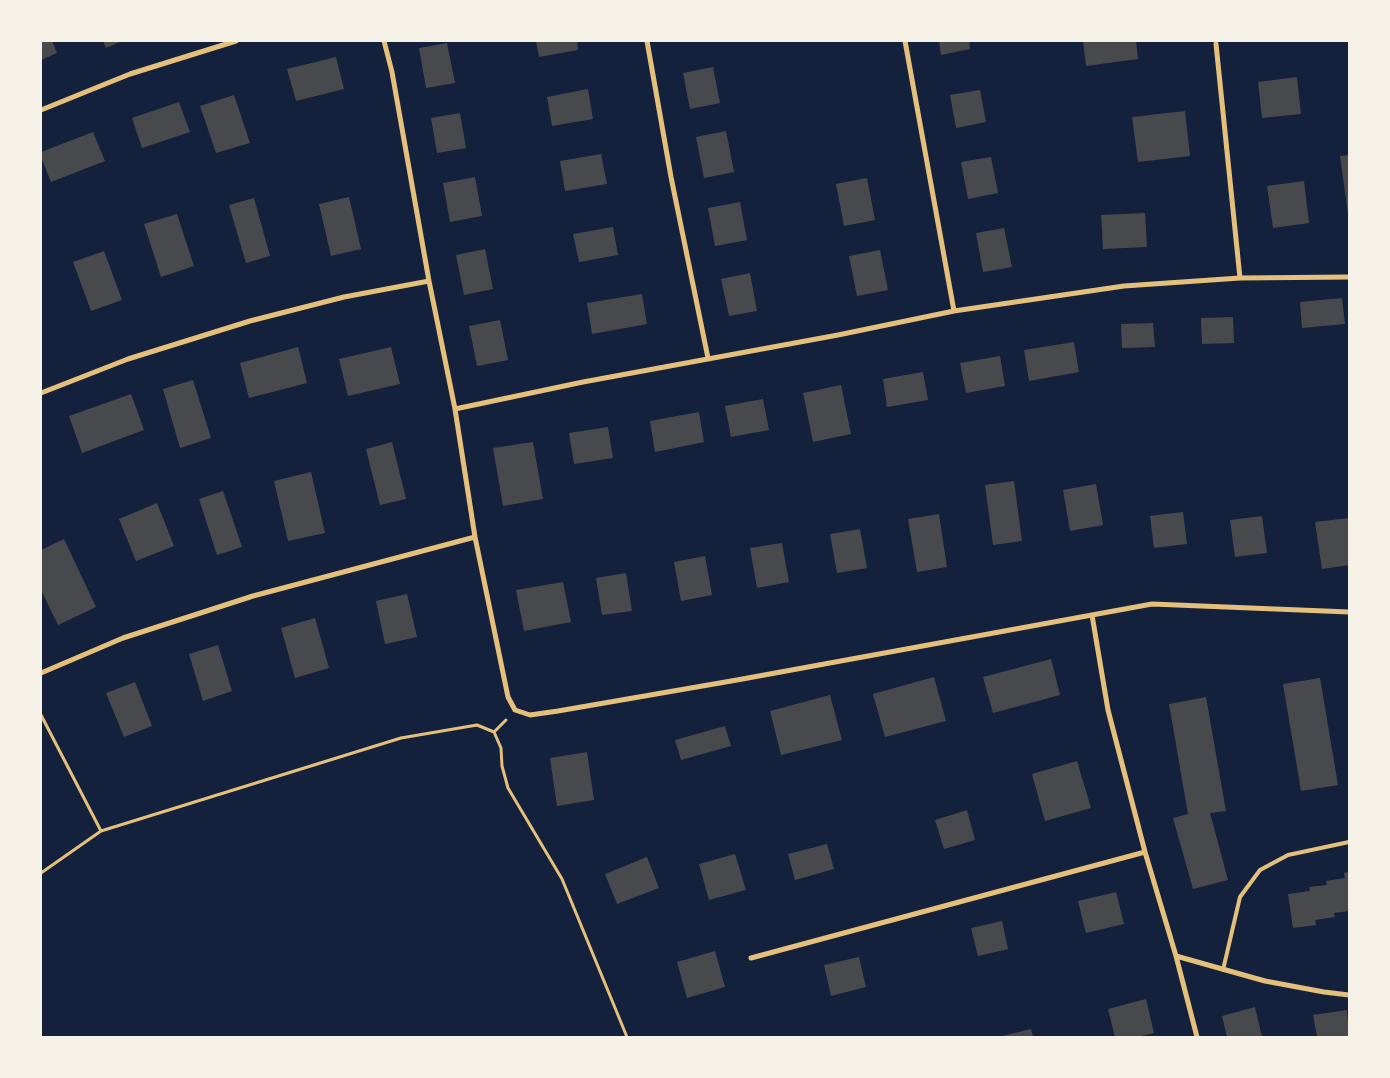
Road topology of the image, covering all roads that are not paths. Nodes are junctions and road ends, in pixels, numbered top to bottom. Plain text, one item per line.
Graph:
1 (236, 41) edge
2 (384, 41) edge
3 (647, 41) edge
4 (905, 41) edge
5 (1216, 44) dead end
6 (41, 110) edge
7 (1349, 277) edge
8 (1240, 278) junction
9 (429, 281) junction
10 (954, 311) junction
11 (708, 358) junction
12 (41, 393) edge
13 (455, 409) junction
14 (475, 537) junction
15 (1349, 612) edge
16 (1092, 614) junction
17 (41, 673) edge
18 (1349, 842) edge
19 (1145, 852) junction
20 (1176, 956) junction
21 (751, 958) dead end
22 (1223, 970) junction
23 (1349, 995) edge
24 (1197, 1037) edge

1 - 6 street
2 - 9 street
3 - 11 street
4 - 10 street
5 - 8 street
7 - 8 street
8 - 10 street
9 - 12 street
9 - 13 street
10 - 11 street
11 - 13 street
13 - 14 street
14 - 16 street
14 - 17 street
15 - 16 street
16 - 19 street
18 - 22 lane
19 - 20 street
19 - 21 street
20 - 22 street
20 - 24 street
22 - 23 street

